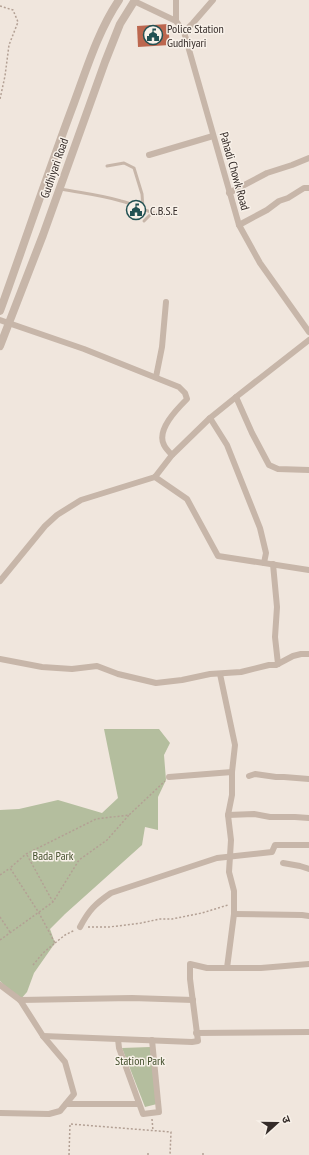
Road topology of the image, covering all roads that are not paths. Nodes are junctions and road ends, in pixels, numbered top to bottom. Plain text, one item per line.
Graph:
1 (119, 0) edge
2 (176, 0) edge
3 (213, 0) edge
4 (134, 1) edge
5 (176, 22) junction
6 (184, 32) junction
7 (213, 136) junction
8 (150, 155) dead end
9 (309, 158) edge
10 (107, 166) dead end
11 (309, 188) edge
12 (60, 189) junction
13 (229, 193) junction
14 (143, 208) junction
15 (151, 214) junction
16 (162, 215) dead end
17 (144, 221) dead end
18 (239, 225) junction
19 (166, 302) dead end
20 (0, 311) edge
21 (0, 320) edge
22 (9, 323) junction
23 (309, 332) edge
24 (309, 340) edge
25 (0, 346) edge
26 (156, 378) junction
27 (236, 397) junction
28 (210, 418) junction
29 (172, 456) junction
30 (309, 470) edge
31 (155, 477) junction
32 (264, 563) junction
33 (274, 564) junction
34 (309, 570) edge
35 (0, 581) edge
36 (309, 654) edge
37 (0, 659) edge
38 (278, 664) junction
39 (220, 674) junction
40 (232, 772) junction
41 (169, 776) road end
42 (249, 776) dead end
43 (309, 780) edge
44 (228, 815) junction
45 (309, 818) edge
46 (309, 845) edge
47 (229, 857) junction
48 (284, 863) dead end
49 (309, 869) edge
50 (234, 914) junction
51 (309, 916) edge
52 (80, 927) road end
53 (309, 964) edge
54 (227, 968) junction
55 (0, 985) edge
56 (20, 1000) junction
57 (193, 1000) junction
58 (309, 1032) edge
59 (196, 1033) junction
60 (44, 1036) junction
61 (118, 1039) junction
62 (152, 1040) junction
63 (66, 1104) junction
64 (139, 1104) junction
65 (0, 1113) edge

1 - 20 street, Gudhiyari Road
2 - 5 street
3 - 6 street
4 - 5 street
4 - 12 street, Gudhiyari Road
5 - 6 street, Pahadi Chowk Road
6 - 7 street, Pahadi Chowk Road
7 - 8 street
7 - 13 street, Pahadi Chowk Road
9 - 13 street
10 - 14 lane
11 - 18 street
12 - 14 lane
12 - 22 street, Gudhiyari Road
13 - 18 street, Pahadi Chowk Road
14 - 15 lane
15 - 16 lane
15 - 17 lane
18 - 23 street, Pahadi Chowk Road
19 - 26 street
21 - 22 street
22 - 25 street, Gudhiyari Road
22 - 26 street
24 - 27 street
26 - 29 street
27 - 28 street
27 - 30 street
28 - 29 street
28 - 32 street
29 - 31 street
31 - 32 street
31 - 35 street
32 - 33 street
33 - 34 street
33 - 38 street
36 - 38 street
37 - 39 street
38 - 39 street
39 - 40 street
40 - 41 street
40 - 44 street
42 - 43 street
44 - 45 street
44 - 47 street
46 - 47 street
47 - 50 street
47 - 52 street
48 - 49 street
50 - 51 street
50 - 54 street
53 - 54 street
54 - 57 street
55 - 56 street
56 - 57 street
56 - 60 street
57 - 59 street
58 - 59 street
59 - 62 street
60 - 61 street
60 - 63 street
61 - 62 street
61 - 64 street
62 - 64 street
63 - 64 street
63 - 65 street

